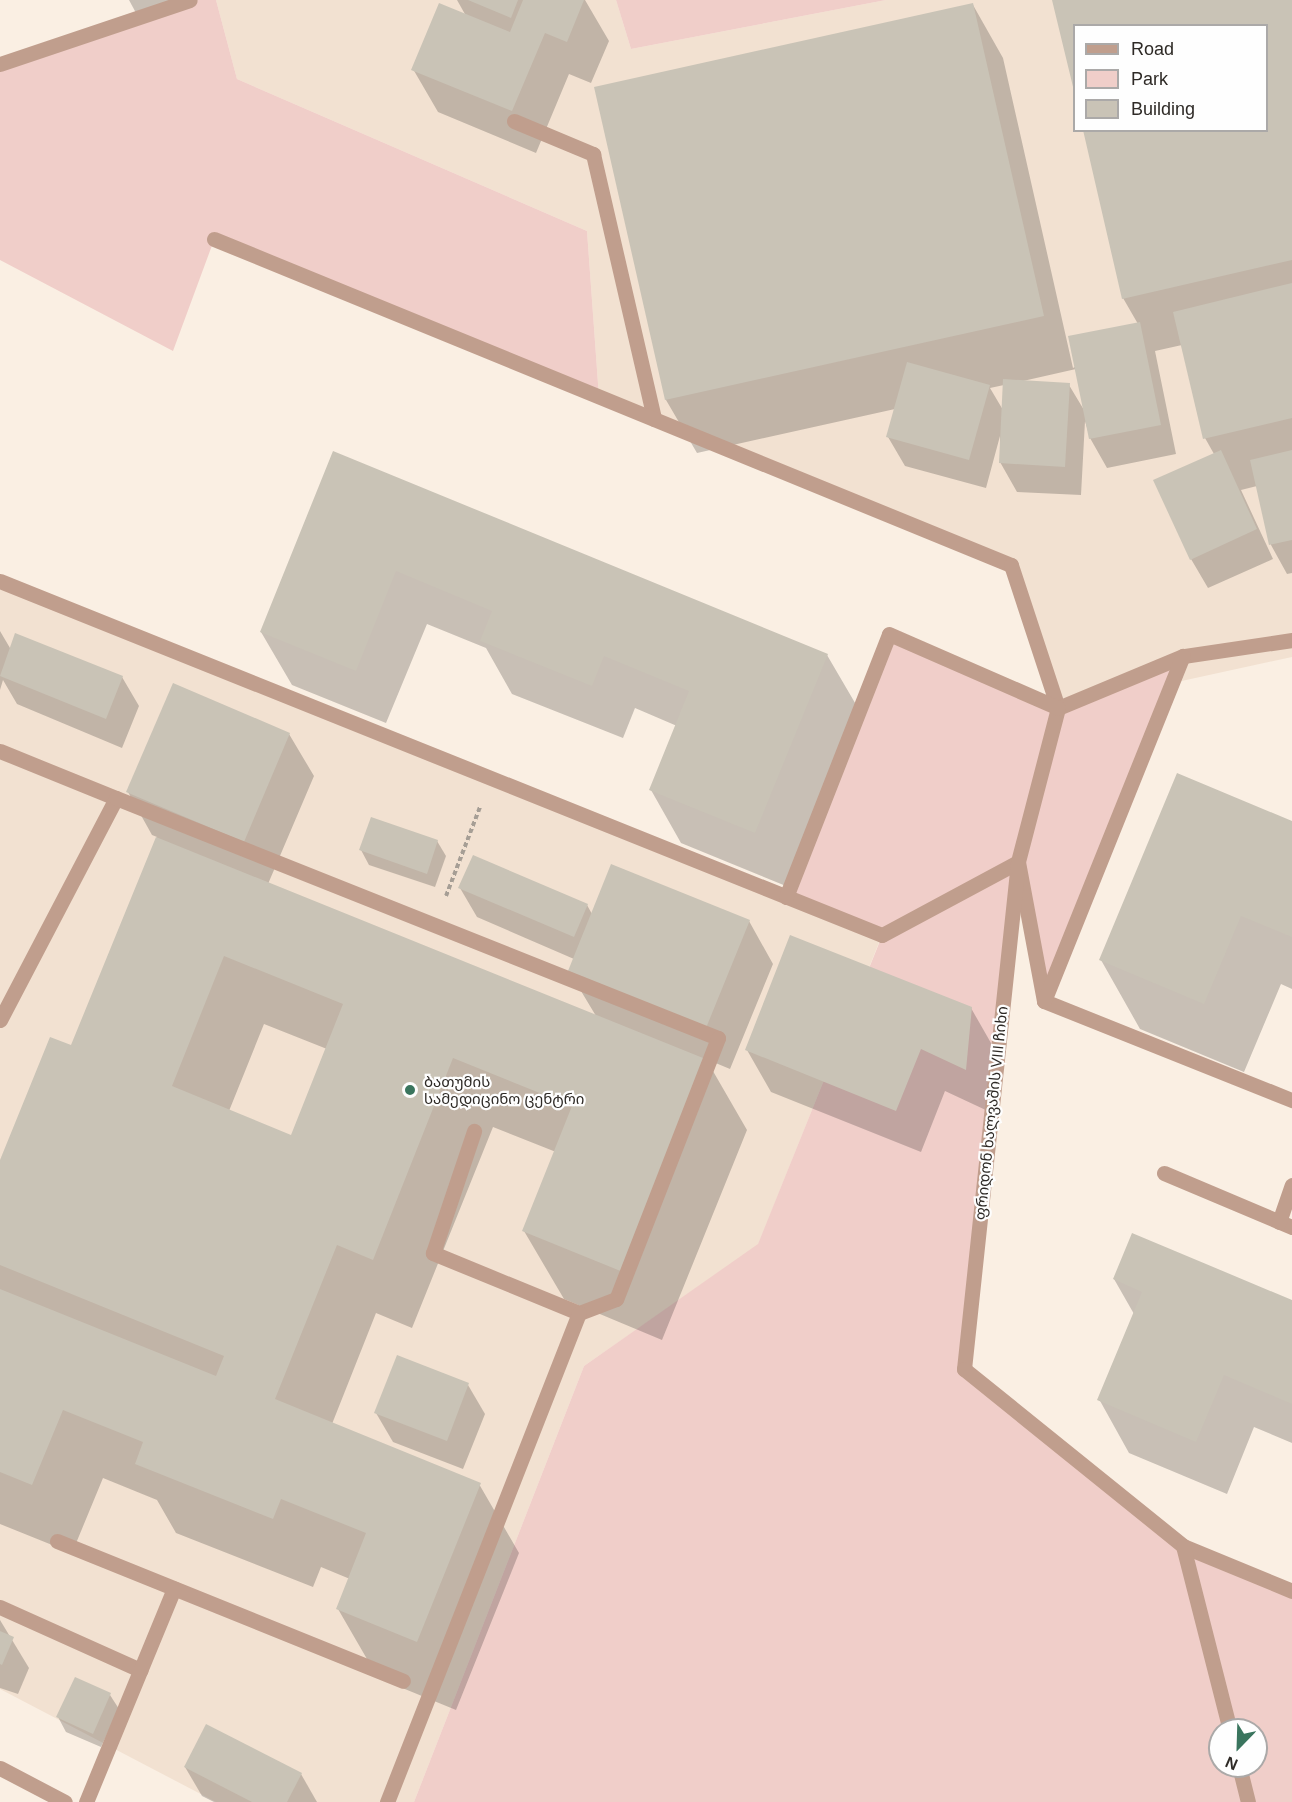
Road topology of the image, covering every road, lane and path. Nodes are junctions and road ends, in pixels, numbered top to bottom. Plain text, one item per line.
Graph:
1 (190, 0) edge
2 (0, 64) edge
3 (514, 121) dead end
4 (214, 239) dead end
5 (654, 419) junction
6 (0, 581) edge
7 (1292, 640) edge
8 (1184, 656) junction
9 (1058, 708) junction
10 (0, 751) edge
11 (491, 778) junction
12 (116, 798) junction
13 (1018, 862) junction
14 (786, 897) junction
15 (435, 924) junction
16 (1044, 1001) junction
17 (0, 1020) edge
18 (1292, 1100) edge
19 (474, 1131) dead end
20 (1164, 1173) dead end
21 (1292, 1185) edge
22 (1286, 1224) edge
23 (579, 1313) junction
24 (57, 1540) dead end
25 (1183, 1546) junction
26 (174, 1588) junction
27 (1292, 1591) edge
28 (0, 1606) edge
29 (140, 1670) junction
30 (403, 1681) dead end
31 (1227, 1718) edge
32 (0, 1768) edge
33 (1242, 1778) edge
34 (65, 1802) edge
35 (86, 1802) edge
36 (387, 1802) edge
37 (1248, 1802) edge

1 - 2 street
3 - 5 street
4 - 5 street
5 - 9 street
6 - 11 street
7 - 8 street
8 - 9 street
8 - 16 street
9 - 13 street, ფრიდონ ხალვაშის VIII ჩიხი
9 - 14 street
10 - 12 street
11 - 14 street
11 - 15 path
12 - 15 street
12 - 17 street
13 - 14 street
13 - 16 street
13 - 25 street, ფრიდონ ხალვაშის VIII ჩიხი
15 - 23 street
16 - 18 street
19 - 23 street
20 - 22 street
21 - 22 street
23 - 36 street
24 - 26 street
25 - 27 street, ფრიდონ ხალვაშის VIII ჩიხი
25 - 31 street
26 - 29 street
26 - 30 street
28 - 29 street
29 - 35 street
32 - 34 street
33 - 37 street

